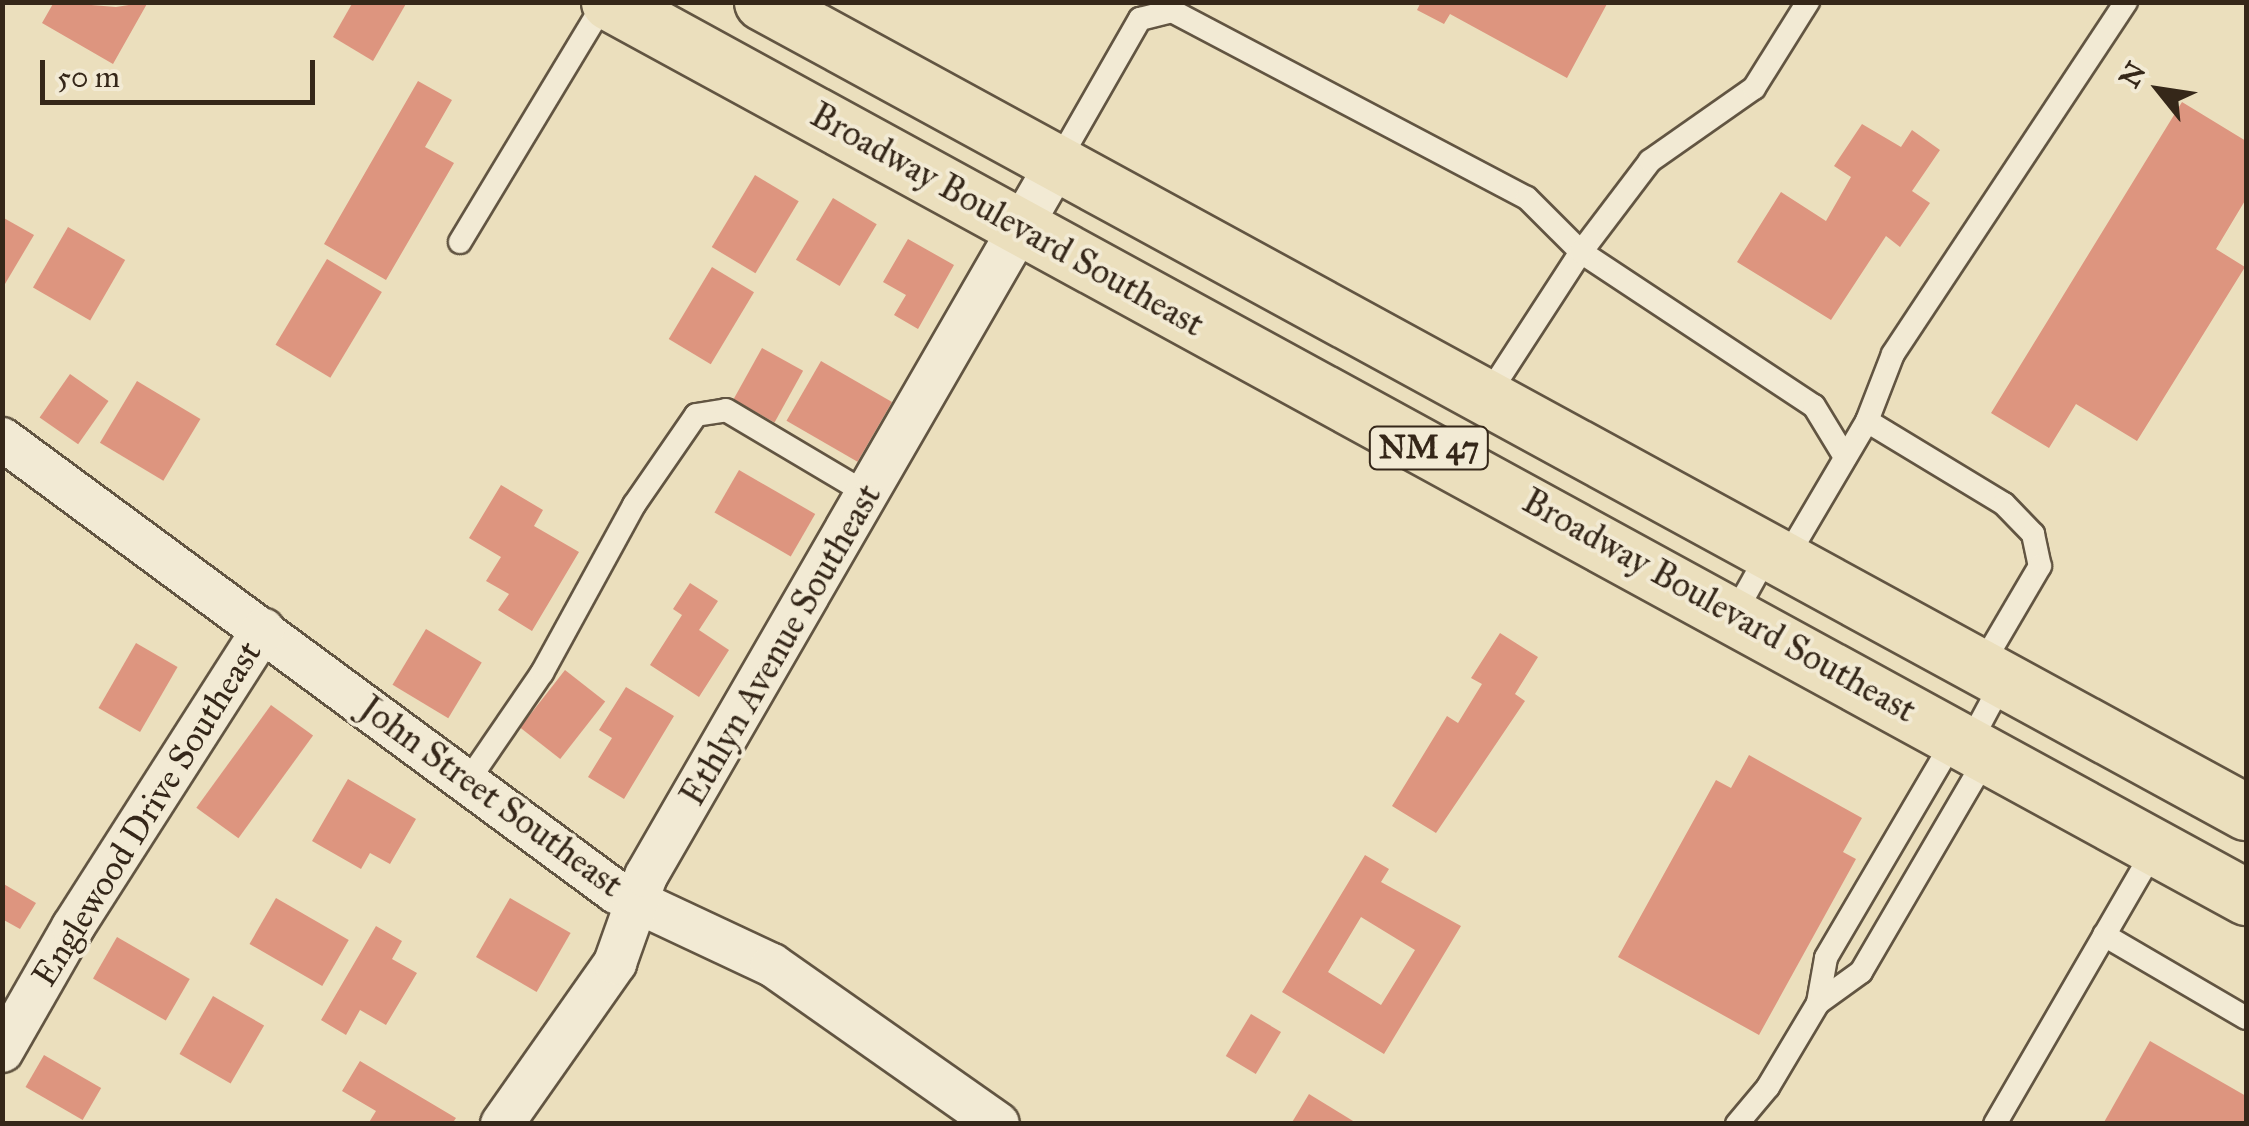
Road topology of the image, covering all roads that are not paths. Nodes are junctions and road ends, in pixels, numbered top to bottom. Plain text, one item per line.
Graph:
1 (607, 2) edge
2 (762, 2) edge
3 (2126, 2) edge
4 (1798, 6) edge
5 (1058, 162) junction
6 (1023, 230) junction
7 (460, 242) dead end
8 (1581, 252) junction
9 (1488, 395) junction
10 (1867, 421) junction
11 (2, 439) edge
12 (1845, 457) junction
13 (869, 495) junction
14 (1779, 552) junction
15 (1734, 613) junction
16 (262, 630) junction
17 (1994, 671) junction
18 (1971, 745) junction
19 (468, 781) junction
20 (2246, 812) edge
21 (2156, 846) junction
22 (2246, 897) edge
23 (636, 903) junction
24 (2104, 936) junction
25 (1818, 1002) junction
26 (2246, 1018) edge
27 (2, 1051) edge
28 (502, 1124) edge
29 (998, 1124) edge
30 (1737, 1124) edge
31 (1995, 1124) edge

1 - 6 main road, Broadway Boulevard Southeast / NM 47
1 - 7 lane
2 - 5 main road, Broadway Boulevard Southeast / NM 47
3 - 10 lane
4 - 8 lane
5 - 6 street, Ethlyn Avenue Southeast
5 - 8 lane
5 - 9 main road, Broadway Boulevard Southeast / NM 47
6 - 13 street, Ethlyn Avenue Southeast
6 - 15 main road, Broadway Boulevard Southeast / NM 47
8 - 9 lane
8 - 12 lane
9 - 14 main road, Broadway Boulevard Southeast / NM 47
10 - 12 lane
10 - 17 lane
11 - 16 street, John Street Southeast
12 - 14 lane
13 - 19 lane
13 - 23 street, Ethlyn Avenue Southeast
14 - 15 lane
14 - 17 main road, Broadway Boulevard Southeast / NM 47
15 - 18 main road, Broadway Boulevard Southeast / NM 47
16 - 19 street, John Street Southeast
16 - 27 street, Englewood Drive Southeast
17 - 18 lane
17 - 20 main road, Broadway Boulevard Southeast / NM 47
18 - 21 main road, Broadway Boulevard Southeast / NM 47
18 - 25 lane
18 - 25 lane
19 - 23 street, John Street Southeast
21 - 22 main road, Broadway Boulevard Southeast / NM 47
21 - 24 lane
23 - 28 street, Ethlyn Avenue Southeast
23 - 29 street, John Street Southeast
24 - 26 lane
24 - 31 lane
25 - 30 lane

